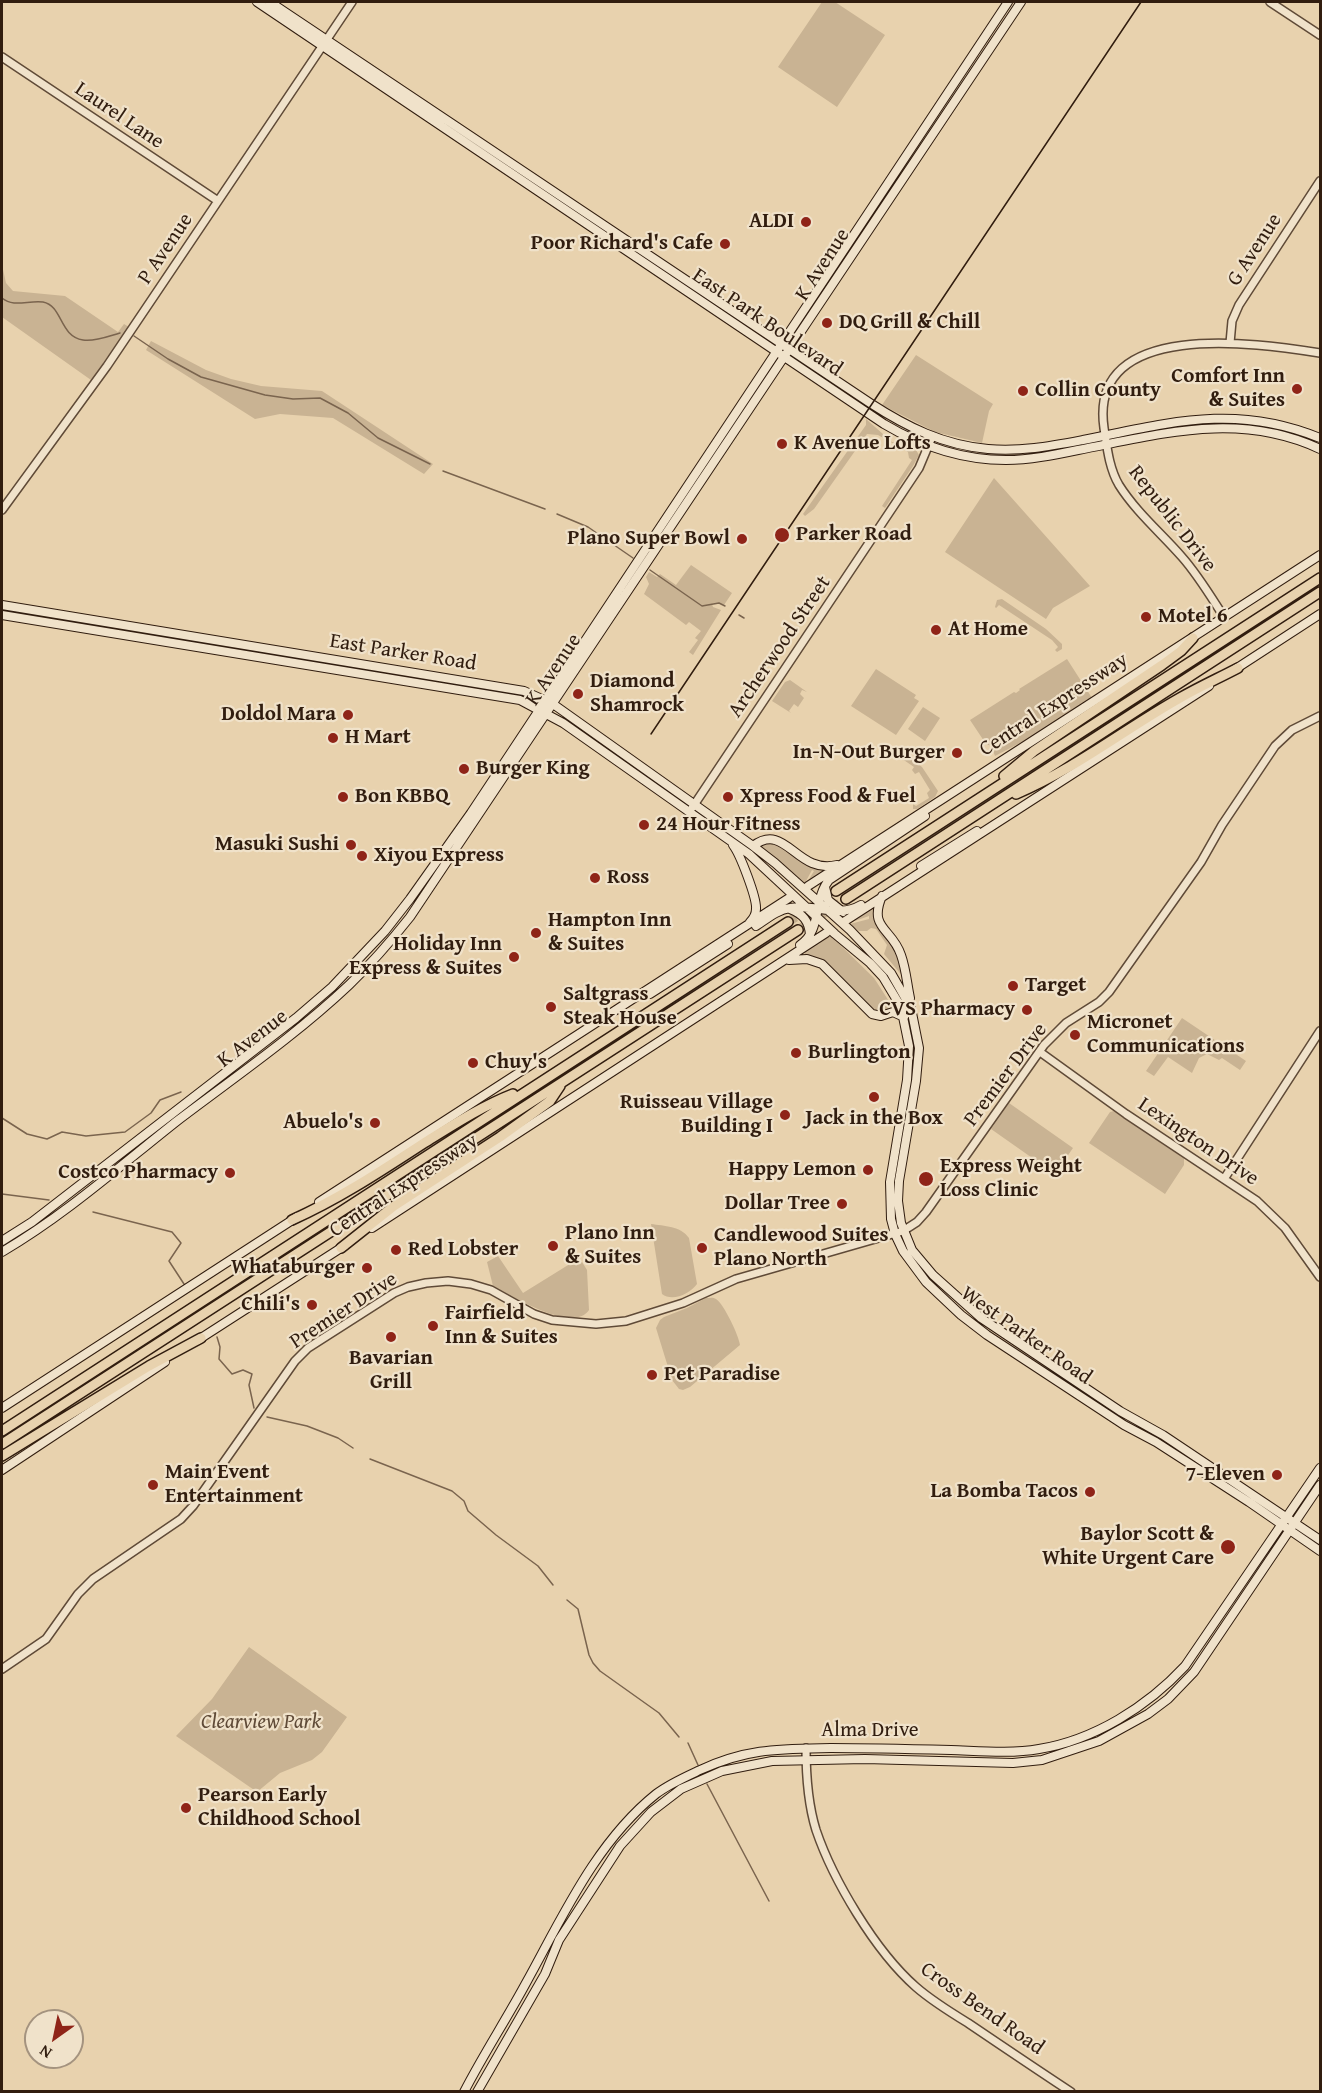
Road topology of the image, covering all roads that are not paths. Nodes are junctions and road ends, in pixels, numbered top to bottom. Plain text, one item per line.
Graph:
1 (257, 2) edge
2 (270, 2) edge
3 (352, 2) edge
4 (1008, 2) edge
5 (1021, 2) edge
6 (1270, 2) edge
7 (1320, 35) edge
8 (324, 42) junction
9 (2, 57) edge
10 (1320, 181) edge
11 (218, 201) junction
12 (863, 219) junction
13 (872, 225) junction
14 (838, 259) junction
15 (846, 263) junction
16 (1230, 343) junction
17 (783, 350) junction
18 (1320, 353) edge
19 (832, 378) junction
20 (828, 386) junction
21 (1208, 418) junction
22 (1275, 423) junction
23 (1209, 427) junction
24 (1274, 433) junction
25 (1106, 436) junction
26 (932, 437) junction
27 (1320, 438) edge
28 (720, 445) junction
29 (1107, 445) junction
30 (929, 446) junction
31 (1034, 449) junction
32 (1320, 449) edge
33 (1034, 459) junction
34 (678, 501) junction
35 (685, 506) junction
36 (2, 510) edge
37 (648, 553) junction
38 (1320, 555) edge
39 (1320, 578) edge
40 (1320, 592) edge
41 (2, 605) edge
42 (1320, 614) edge
43 (2, 615) edge
44 (1224, 617) junction
45 (1193, 638) junction
46 (212, 640) junction
47 (211, 650) junction
48 (360, 664) junction
49 (1238, 668) junction
50 (358, 674) junction
51 (419, 674) junction
52 (417, 683) junction
53 (477, 683) junction
54 (475, 693) junction
55 (550, 702) junction
56 (544, 711) junction
57 (1320, 716) edge
58 (1002, 761) junction
59 (647, 770) junction
60 (641, 778) junction
61 (985, 794) junction
62 (994, 803) junction
63 (1027, 803) junction
64 (695, 804) junction
65 (689, 812) junction
66 (475, 815) junction
67 (729, 840) junction
68 (751, 850) junction
69 (843, 863) junction
70 (825, 885) junction
71 (808, 886) dead end
72 (419, 887) junction
73 (836, 891) tunnel mouth
74 (428, 893) junction
75 (882, 896) junction
76 (789, 898) dead end
77 (846, 899) tunnel mouth
78 (789, 908) junction
79 (807, 908) junction
80 (818, 910) junction
81 (829, 911) junction
82 (843, 912) junction
83 (845, 921) dead end
84 (788, 922) tunnel mouth
85 (748, 926) junction
86 (798, 930) tunnel mouth
87 (826, 933) dead end
88 (810, 935) junction
89 (785, 961) junction
90 (911, 1008) junction
91 (904, 1017) junction
92 (1320, 1031) edge
93 (568, 1041) junction
94 (650, 1047) junction
95 (1040, 1052) junction
96 (907, 1080) junction
97 (916, 1081) junction
98 (563, 1082) junction
99 (530, 1088) junction
100 (897, 1135) junction
101 (907, 1136) junction
102 (1224, 1179) junction
103 (81, 1182) junction
104 (88, 1192) junction
105 (292, 1220) junction
106 (899, 1233) junction
107 (2, 1241) edge
108 (341, 1248) junction
109 (2, 1252) edge
110 (933, 1275) junction
111 (1320, 1277) edge
112 (926, 1282) junction
113 (201, 1338) junction
114 (2, 1407) edge
115 (1120, 1411) junction
116 (1113, 1418) junction
117 (2, 1431) edge
118 (2, 1444) edge
119 (1178, 1445) junction
120 (1172, 1453) junction
121 (2, 1456) edge
122 (1320, 1468) edge
123 (2, 1470) edge
124 (1221, 1479) junction
125 (1320, 1485) edge
126 (1285, 1521) junction
127 (1295, 1523) junction
128 (1290, 1531) junction
129 (1320, 1540) edge
130 (1320, 1551) edge
131 (1232, 1596) junction
132 (1241, 1602) junction
133 (2, 1670) edge
134 (806, 1748) junction
135 (806, 1760) junction
136 (464, 2091) edge
137 (477, 2091) edge
138 (1071, 2091) edge

1 - 8 main road, East Park Boulevard
2 - 8 main road, East Park Boulevard
3 - 8 street, P Avenue
4 - 12 main road, K Avenue
5 - 13 main road, K Avenue
6 - 7 street
8 - 11 street, P Avenue
8 - 17 main road, East Park Boulevard
9 - 11 street, Laurel Lane
10 - 16 street, G Avenue
11 - 36 street, P Avenue
12 - 13 main road
12 - 14 main road, K Avenue
13 - 15 main road, K Avenue
14 - 15 main road
14 - 17 main road, K Avenue
15 - 17 main road, K Avenue
16 - 18 street, Republic Drive
16 - 25 street, Republic Drive
17 - 19 main road, East Park Boulevard
17 - 20 main road, East Park Boulevard
17 - 28 main road, K Avenue
19 - 20 main road
19 - 26 main road, East Park Boulevard
20 - 30 main road, East Park Boulevard
21 - 22 main road, East Park Boulevard
21 - 23 main road
21 - 25 main road, East Park Boulevard
22 - 24 main road
22 - 27 main road, East Park Boulevard
23 - 24 main road, East Park Boulevard
23 - 29 main road, East Park Boulevard
24 - 32 main road, East Park Boulevard
25 - 29 street, Republic Drive
25 - 31 main road, East Park Boulevard
26 - 30 street, Archerwood Street
26 - 31 main road, East Park Boulevard
28 - 34 main road, K Avenue
28 - 35 main road, K Avenue
29 - 33 main road, East Park Boulevard
29 - 44 street, Republic Drive
30 - 33 main road, East Park Boulevard
30 - 64 street, Archerwood Street
31 - 33 main road
34 - 35 main road
34 - 37 main road, K Avenue
35 - 37 main road, K Avenue
37 - 55 main road, K Avenue
38 - 44 main road, Central Expressway
39 - 61 highway, Central Expressway
40 - 62 highway
41 - 46 main road, East Parker Road
42 - 49 main road
43 - 47 main road, East Parker Road
44 - 45 main road, Central Expressway
45 - 58 main road, Central Expressway
45 - 61 highway
46 - 47 main road
46 - 48 main road, East Parker Road
47 - 50 main road, East Parker Road
48 - 50 main road
48 - 51 main road, East Parker Road
49 - 62 highway
49 - 63 main road
50 - 52 main road, East Parker Road
51 - 52 main road
51 - 53 main road, East Parker Road
52 - 54 main road, East Parker Road
53 - 54 main road
53 - 55 main road, East Parker Road
54 - 56 main road, East Parker Road
55 - 56 main road, K Avenue
55 - 59 main road, East Parker Road
56 - 60 main road, East Parker Road
56 - 66 main road, K Avenue
57 - 95 street, Premier Drive
58 - 69 main road, Central Expressway
58 - 70 main road
59 - 60 main road
59 - 64 main road, East Parker Road
60 - 65 main road, East Parker Road
61 - 73 highway, Central Expressway
62 - 77 highway
63 - 75 main road
63 - 82 main road
64 - 65 street, Archerwood Street
64 - 68 main road, East Parker Road
65 - 67 main road, East Parker Road
66 - 72 main road, K Avenue
66 - 74 main road, K Avenue
67 - 68 main road, East Parker Road
67 - 85 main road
68 - 69 main road
68 - 79 main road, West Parker Road
68 - 80 main road, West Parker Road
69 - 71 main road, Central Expressway
70 - 80 main road
70 - 82 main road
72 - 74 main road
72 - 103 main road, K Avenue
74 - 104 main road, K Avenue
75 - 83 main road
75 - 90 main road
76 - 85 main road, Central Expressway
78 - 79 main road
78 - 88 main road
78 - 93 main road
79 - 80 main road, West Parker Road
80 - 81 main road, West Parker Road
80 - 88 main road
80 - 91 main road, West Parker Road
81 - 82 main road
81 - 90 main road, West Parker Road
84 - 99 highway, Central Expressway
85 - 93 main road, Central Expressway
86 - 98 highway, Central Expressway
87 - 89 main road, Central Expressway
88 - 94 main road
89 - 91 main road
89 - 94 main road, Central Expressway
90 - 97 main road, West Parker Road
91 - 96 main road, West Parker Road
92 - 102 street
93 - 105 main road, Central Expressway
94 - 108 main road, Central Expressway
95 - 102 street, Lexington Drive
95 - 106 street, Premier Drive
96 - 97 main road
96 - 100 main road, West Parker Road
97 - 101 main road, West Parker Road
98 - 108 highway
98 - 118 highway, Central Expressway
99 - 105 highway
99 - 117 highway, Central Expressway
100 - 101 main road
100 - 106 main road, West Parker Road
101 - 106 main road, West Parker Road
102 - 111 street, Lexington Drive
103 - 104 main road
103 - 107 main road, K Avenue
104 - 109 main road, K Avenue
105 - 114 main road, Central Expressway
106 - 110 main road, West Parker Road
106 - 112 main road, West Parker Road
106 - 133 street, Premier Drive
108 - 113 main road, Central Expressway
110 - 112 main road
110 - 115 main road, West Parker Road
112 - 116 main road, West Parker Road
113 - 121 highway
113 - 123 main road, Central Expressway
115 - 116 main road
115 - 119 main road, West Parker Road
116 - 120 main road, West Parker Road
119 - 120 main road
119 - 124 main road, West Parker Road
120 - 124 main road, West Parker Road
122 - 126 main road, Alma Drive
124 - 126 main road, West Parker Road
125 - 127 main road, Alma Drive
126 - 127 main road, West Parker Road
126 - 128 main road, West Parker Road
126 - 131 main road, Alma Drive
127 - 128 main road, Alma Drive
127 - 129 main road, West Parker Road
128 - 130 main road, West Parker Road
128 - 132 main road, Alma Drive
131 - 132 main road
131 - 134 main road, Alma Drive
132 - 135 main road, Alma Drive
134 - 135 street, Cross Bend Road
134 - 136 main road, Alma Drive
135 - 137 main road, Alma Drive
135 - 138 street, Cross Bend Road

